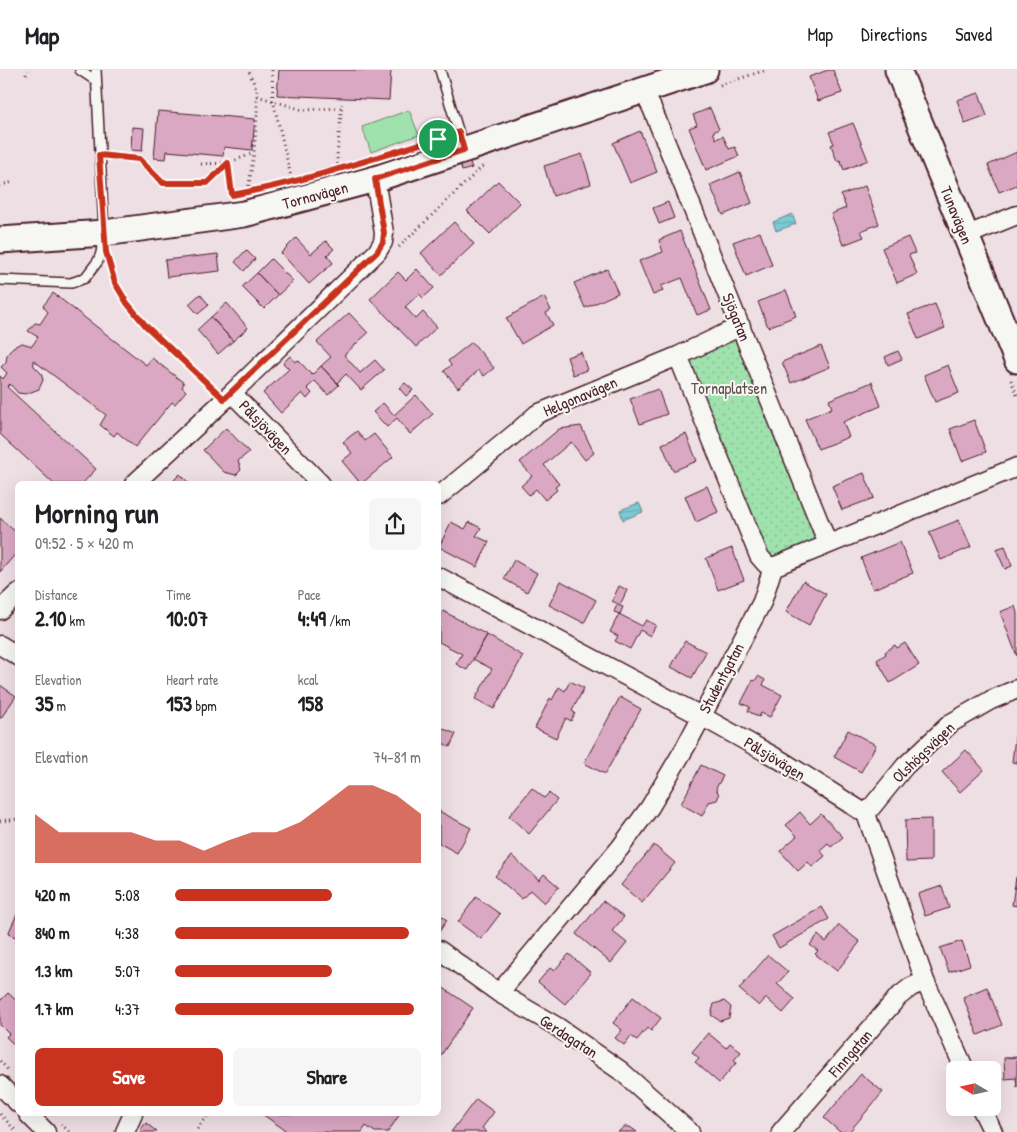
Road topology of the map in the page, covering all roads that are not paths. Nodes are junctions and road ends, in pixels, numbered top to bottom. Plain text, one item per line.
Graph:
1 (80, 70) edge
2 (96, 70) edge
3 (440, 70) edge
4 (705, 70) edge
5 (898, 70) edge
6 (95, 80) junction
7 (643, 91) junction
8 (472, 154) junction
9 (375, 179) junction
10 (1017, 215) edge
11 (104, 233) junction
12 (965, 236) junction
13 (0, 240) edge
14 (0, 280) edge
15 (741, 326) junction
16 (678, 356) junction
17 (1017, 360) edge
18 (228, 396) junction
19 (1017, 467) edge
20 (137, 481) edge
21 (319, 481) edge
22 (441, 494) edge
23 (828, 544) junction
24 (774, 567) junction
25 (441, 578) edge
26 (15, 596) edge
27 (0, 610) edge
28 (0, 644) edge
29 (15, 654) edge
30 (1017, 689) edge
31 (701, 716) junction
32 (866, 814) junction
33 (441, 951) edge
34 (925, 980) junction
35 (500, 993) junction
36 (961, 1061) edge
37 (0, 1086) edge
38 (15, 1100) edge
39 (30, 1116) edge
40 (132, 1116) edge
41 (986, 1116) edge
42 (46, 1132) edge
43 (125, 1132) edge
44 (690, 1132) edge
45 (781, 1132) edge
46 (993, 1132) edge

1 - 6 lane
2 - 6 lane
3 - 8 lane
4 - 7 main road, Tornavägen
5 - 12 main road, Tunavägen
6 - 11 lane
7 - 8 main road, Tornavägen
7 - 15 street, Sjögatan
8 - 9 main road, Tornavägen
9 - 11 main road, Tornavägen
9 - 18 street
10 - 12 street
11 - 13 main road, Tornavägen
11 - 14 lane
12 - 17 main road, Tunavägen
15 - 16 street, Helgonavägen
15 - 23 street, Sjögatan
16 - 22 street, Helgonavägen
16 - 24 street
18 - 20 street
18 - 21 street, Pålsjövägen
19 - 23 street
23 - 24 street
24 - 31 street, Studentgatan
25 - 31 street, Pålsjövägen
26 - 27 street
28 - 29 street
30 - 32 street, Olshögsvägen
31 - 32 street, Pålsjövägen
31 - 35 street, Studentgatan
32 - 34 street
33 - 35 street, Gerdagatan
34 - 36 street
34 - 45 street, Finngatan
35 - 44 street, Gerdagatan
37 - 38 street
39 - 42 street
40 - 43 street
41 - 46 street

